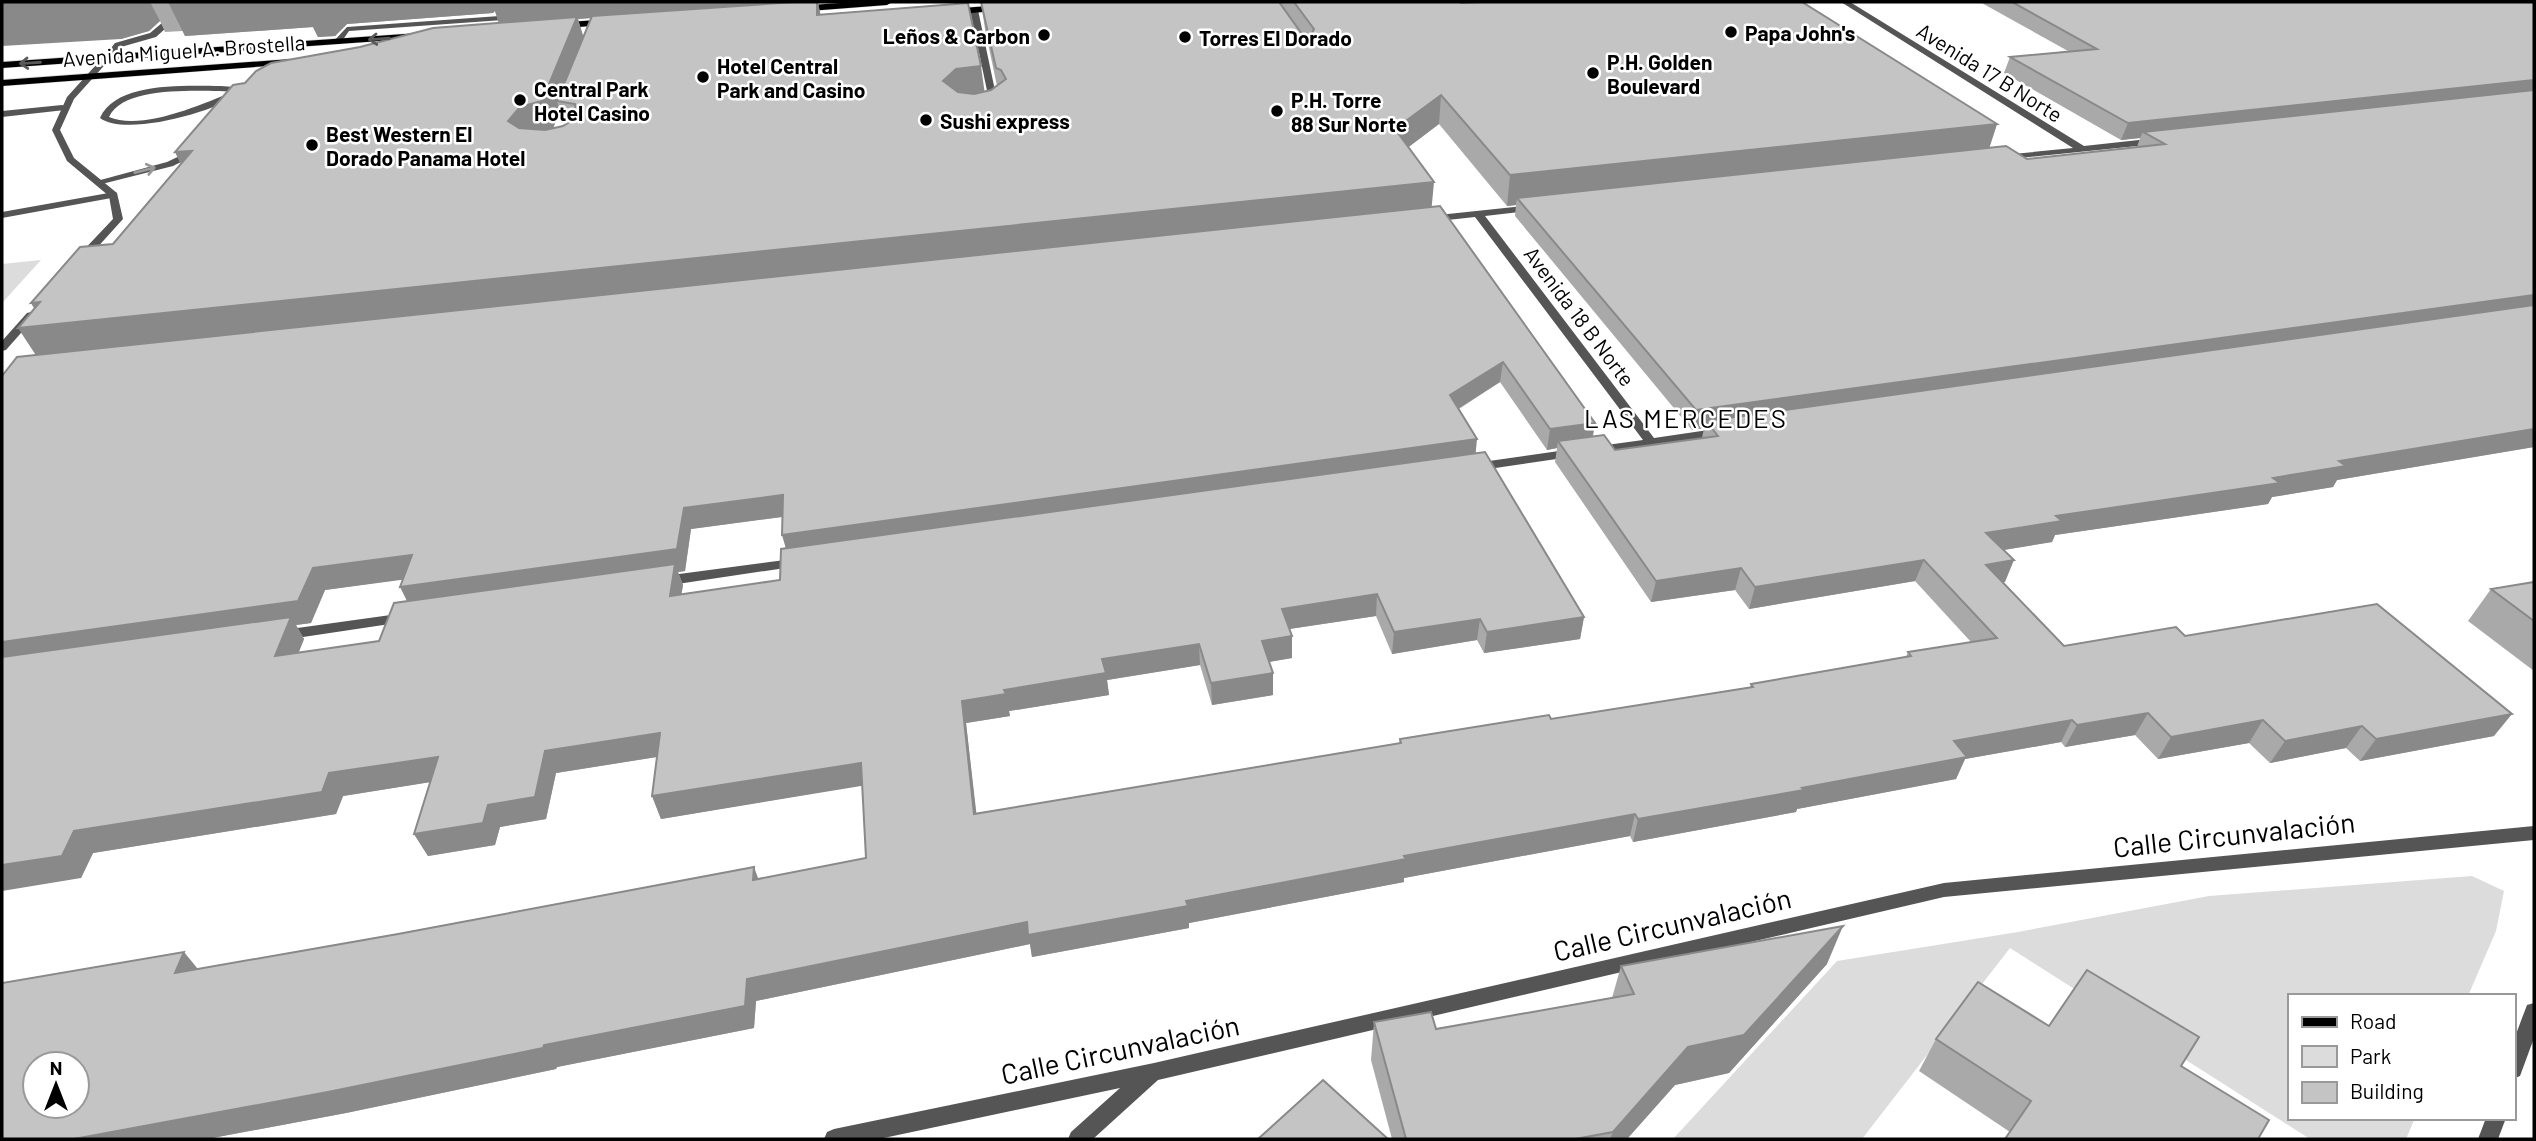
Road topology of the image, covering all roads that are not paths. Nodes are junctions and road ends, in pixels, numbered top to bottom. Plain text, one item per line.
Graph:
1 (191, 2) edge
2 (887, 2) edge
3 (1845, 2) edge
4 (862, 6) edge
5 (1014, 7) edge
6 (783, 10) edge
7 (974, 10) junction
8 (932, 13) edge
9 (500, 14) junction
10 (525, 16) dead end
11 (624, 21) edge
12 (544, 27) edge
13 (491, 30) edge
14 (427, 35) edge
15 (337, 42) junction
16 (107, 58) junction
17 (306, 60) edge
18 (2, 65) edge
19 (87, 77) junction
20 (2, 83) edge
21 (258, 89) edge
22 (247, 90) junction
23 (1003, 104) edge
24 (62, 108) junction
25 (2, 114) edge
26 (2164, 140) edge
27 (2082, 149) junction
28 (190, 154) edge
29 (1986, 160) edge
30 (98, 182) junction
31 (114, 195) junction
32 (1546, 207) edge
33 (1478, 214) junction
34 (2, 215) edge
35 (1422, 220) edge
36 (76, 264) edge
37 (39, 306) edge
38 (2, 348) edge
39 (1734, 430) edge
40 (1651, 442) junction
41 (1457, 469) edge
42 (820, 559) edge
43 (653, 583) edge
44 (418, 616) edge
45 (265, 637) edge
46 (2534, 833) edge
47 (2534, 1011) edge
48 (2515, 1064) edge
49 (1154, 1072) junction
50 (2495, 1120) edge
51 (834, 1139) edge
52 (1077, 1139) edge
53 (2488, 1139) edge

1 - 16 street
2 - 4 main road
3 - 27 street, Avenida 17 B Norte
4 - 6 main road
5 - 7 main road
7 - 8 main road
7 - 23 street
9 - 10 street
9 - 13 street
9 - 15 street
11 - 12 main road
14 -> 15 main road, Avenida Miguel A. Brostella
15 - 16 main road, Avenida Miguel A. Brostella
16 -> 18 main road, Avenida Miguel A. Brostella
16 - 19 street
17 - 19 main road, Avenida Miguel A. Brostella
19 - 20 main road, Avenida Miguel A. Brostella
19 - 24 street
21 - 22 street
22 - 22 street
24 - 25 street
24 - 30 street
26 - 27 street
27 - 29 street
30 -> 28 street
30 - 31 street
31 - 34 street
31 - 36 street
32 - 33 street
33 - 35 street
33 - 40 street, Avenida 18 B Norte
37 - 38 street
39 - 40 street
40 - 41 street
42 - 43 street
44 - 45 street
46 - 49 street, Calle Circunvalación
47 - 48 street
49 - 51 street, Calle Circunvalación
49 - 52 street
50 - 53 street

